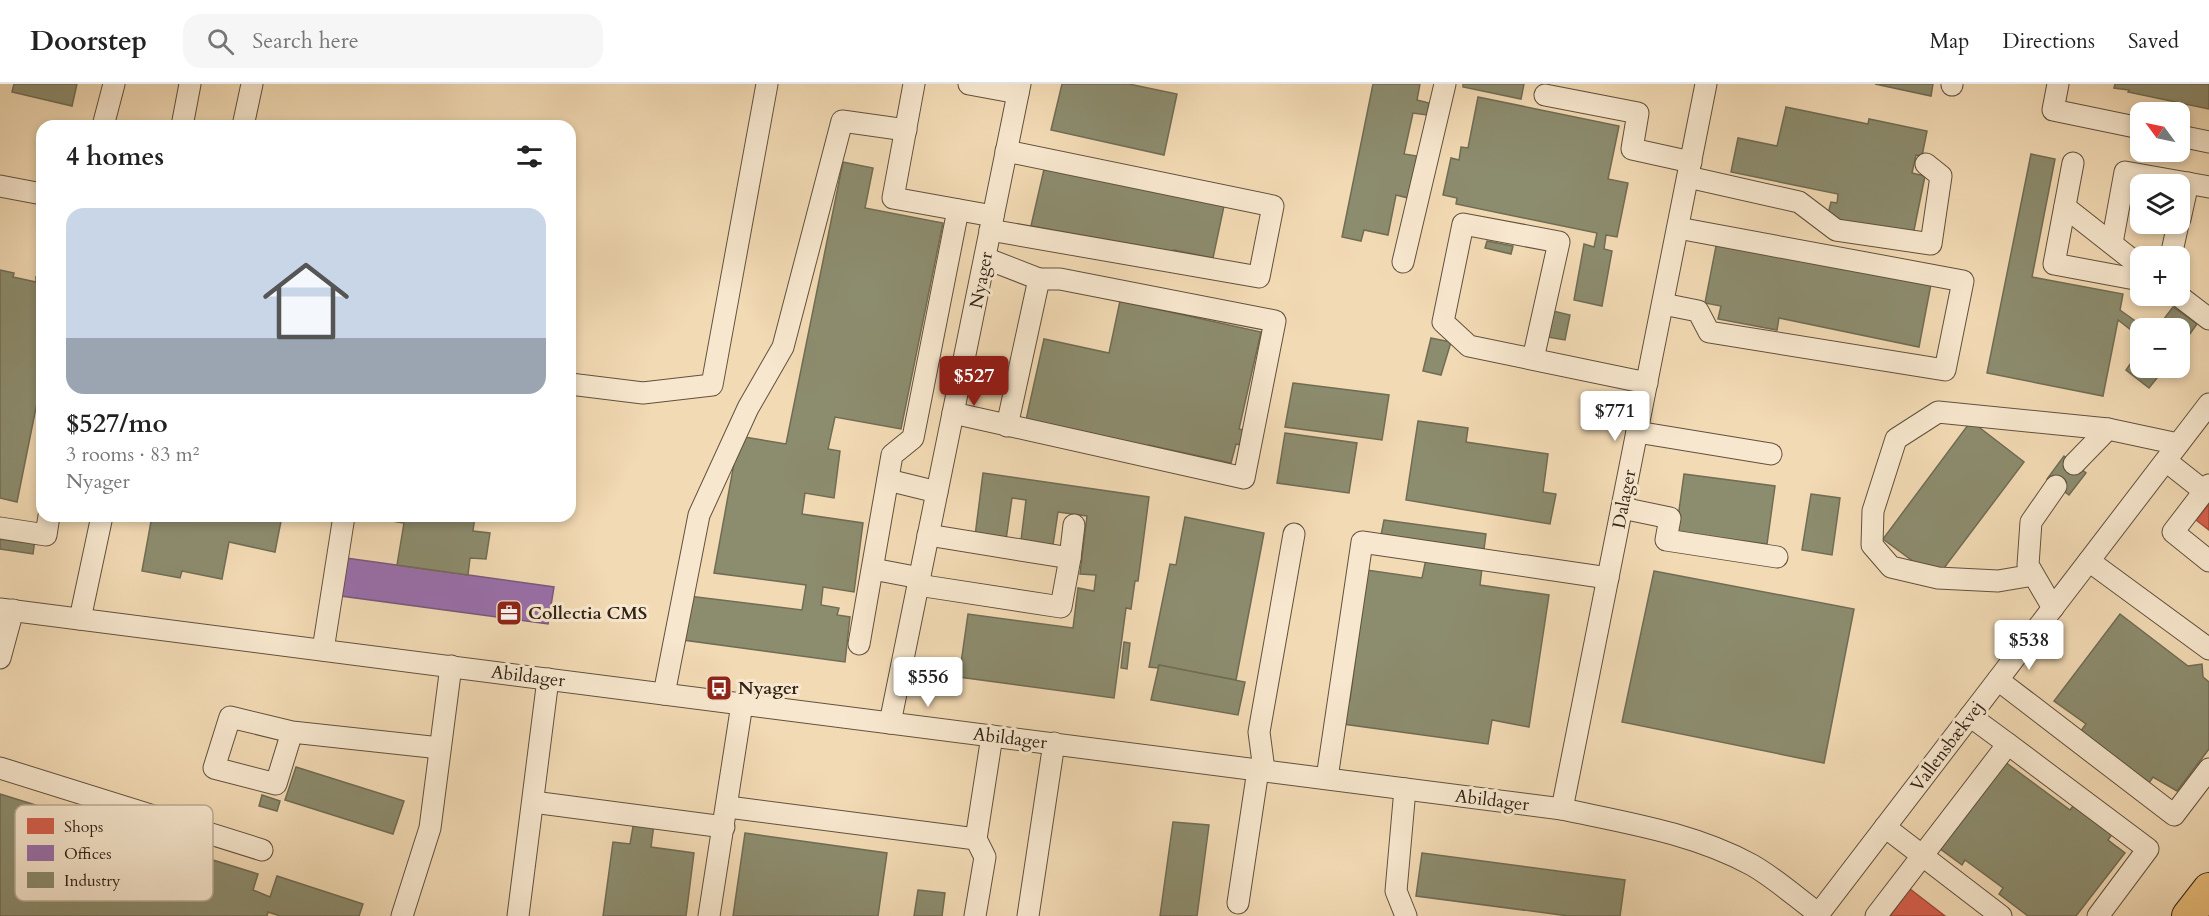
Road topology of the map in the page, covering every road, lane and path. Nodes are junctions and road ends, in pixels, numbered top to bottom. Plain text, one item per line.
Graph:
1 (114, 84) edge
2 (190, 84) edge
3 (252, 84) edge
4 (767, 84) edge
5 (914, 84) edge
6 (969, 84) edge
7 (1445, 84) edge
8 (1706, 84) edge
9 (2058, 84) edge
10 (1019, 89) edge
11 (1545, 95) dead end
12 (105, 120) edge
13 (183, 120) edge
14 (244, 120) edge
15 (2130, 126) edge
16 (906, 130) junction
17 (2190, 138) edge
18 (2209, 142) edge
19 (1006, 151) junction
20 (2073, 163) dead end
21 (1926, 164) dead end
22 (1689, 169) junction
23 (2141, 174) edge
24 (2190, 183) edge
25 (0, 186) edge
26 (2209, 187) edge
27 (36, 193) edge
28 (2065, 207) junction
29 (958, 210) junction
30 (992, 223) junction
31 (1678, 228) junction
32 (2112, 243) junction
33 (985, 258) junction
34 (2130, 258) edge
35 (1403, 262) dead end
36 (2130, 278) edge
37 (1039, 279) junction
38 (1663, 304) junction
39 (2190, 304) edge
40 (2209, 319) edge
41 (1533, 359) junction
42 (1647, 383) junction
43 (576, 385) edge
44 (2209, 404) edge
45 (953, 413) junction
46 (1007, 426) junction
47 (2108, 429) junction
48 (1637, 432) junction
49 (2172, 453) junction
50 (1771, 454) dead end
51 (2074, 464) dead end
52 (888, 480) junction
53 (2056, 486) dead end
54 (2207, 488) edge
55 (937, 492) junction
56 (1622, 508) junction
57 (48, 522) edge
58 (101, 522) edge
59 (343, 522) edge
60 (1074, 525) dead end
61 (0, 528) edge
62 (1294, 534) dead end
63 (928, 536) junction
64 (1777, 557) dead end
65 (1070, 558) junction
66 (2089, 561) junction
67 (2209, 561) edge
68 (873, 569) junction
69 (2033, 575) junction
70 (1608, 578) junction
71 (919, 581) junction
72 (2053, 608) junction
73 (7, 610) edge
74 (80, 619) junction
75 (859, 644) dead end
76 (324, 650) junction
77 (2209, 650) edge
78 (0, 658) edge
79 (451, 666) junction
80 (548, 679) junction
81 (1998, 680) junction
82 (664, 694) junction
83 (742, 704) junction
84 (1970, 716) junction
85 (890, 723) junction
86 (292, 732) dead end
87 (992, 736) junction
88 (1054, 743) junction
89 (2008, 744) junction
90 (440, 748) junction
91 (0, 768) edge
92 (2209, 769) edge
93 (1261, 770) junction
94 (1327, 778) junction
95 (1405, 789) junction
96 (533, 802) junction
97 (118, 805) edge
98 (1562, 809) junction
99 (726, 817) junction
100 (1885, 827) junction
101 (213, 835) edge
102 (976, 839) junction
103 (262, 850) dead end
104 (1922, 856) junction
105 (2209, 889) edge
106 (1238, 903) dead end
107 (1818, 915) edge
108 (402, 916) edge
109 (518, 916) edge
110 (710, 916) edge
111 (975, 916) edge
112 (1028, 916) edge
113 (1406, 916) edge
114 (1876, 916) edge
115 (2001, 916) edge
116 (2098, 916) edge
117 (2188, 916) edge

1 - 12 street
2 - 13 street
3 - 14 street
4 - 43 street
5 - 16 street
6 - 10 street
7 - 35 street
8 - 22 street, Dalager
9 - 15 street
10 - 19 street, Nyager
11 - 22 street
16 - 29 street
16 - 82 street
17 - 18 street
19 - 30 street, Nyager
19 - 30 street
20 - 28 street
21 - 22 street
22 - 31 street, Dalager
23 - 32 street
24 - 26 street
25 - 27 street
28 - 32 street
28 - 36 street
29 - 30 street
29 - 52 street
30 - 33 street, Nyager
31 - 38 street, Dalager
31 - 38 street
32 - 34 street
33 - 37 street
33 - 45 street, Nyager
37 - 46 street
37 - 46 street
38 - 42 street, Dalager
39 - 40 street
41 - 41 street
41 - 42 street
42 - 48 street, Dalager
44 - 49 street, Vallensbækvej
45 - 46 street
45 - 55 street, Nyager
47 - 49 street
47 - 51 street
47 - 69 street
48 - 50 street
48 - 56 street, Dalager
49 - 54 street
49 - 66 street, Vallensbækvej
52 - 55 street
52 - 68 street
53 - 69 street
54 - 67 street
55 - 63 street, Nyager
56 - 64 street
56 - 70 street, Dalager
57 - 61 street
58 - 74 street
59 - 76 street
60 - 65 street
62 - 93 street
63 - 65 street
63 - 71 street, Nyager
65 - 71 street
66 - 72 street, Vallensbækvej
66 - 77 street
68 - 71 street
68 - 75 street
69 - 72 street
70 - 94 street
70 - 98 street, Dalager
71 - 85 street, Nyager
72 - 81 street, Vallensbækvej
73 - 74 street, Abildager
73 - 78 street
74 - 76 street, Abildager
76 - 79 street, Abildager
79 - 80 street, Abildager
79 - 90 street
80 - 82 street, Abildager
80 - 96 street
81 - 84 street, Vallensbækvej
81 - 92 street
82 - 83 street, Abildager
83 - 85 street, Abildager
83 - 99 street
84 - 89 street
84 - 100 street, Vallensbækvej
85 - 87 street, Abildager
86 - 90 street
87 - 88 street, Abildager
87 - 102 street
88 - 93 street, Abildager
88 - 112 street
89 - 104 street
89 - 116 street
90 - 108 street
91 - 97 street
93 - 94 street, Abildager
93 - 106 street
94 - 95 street, Abildager
95 - 98 street, Abildager
95 - 113 street
96 - 99 street
96 - 109 street
98 - 107 street, Abildager
99 - 102 street
99 - 110 street
100 - 104 street
100 - 107 street, Vallensbækvej
101 - 103 street
102 - 111 street
104 - 114 street
104 - 115 street
105 - 117 highway

